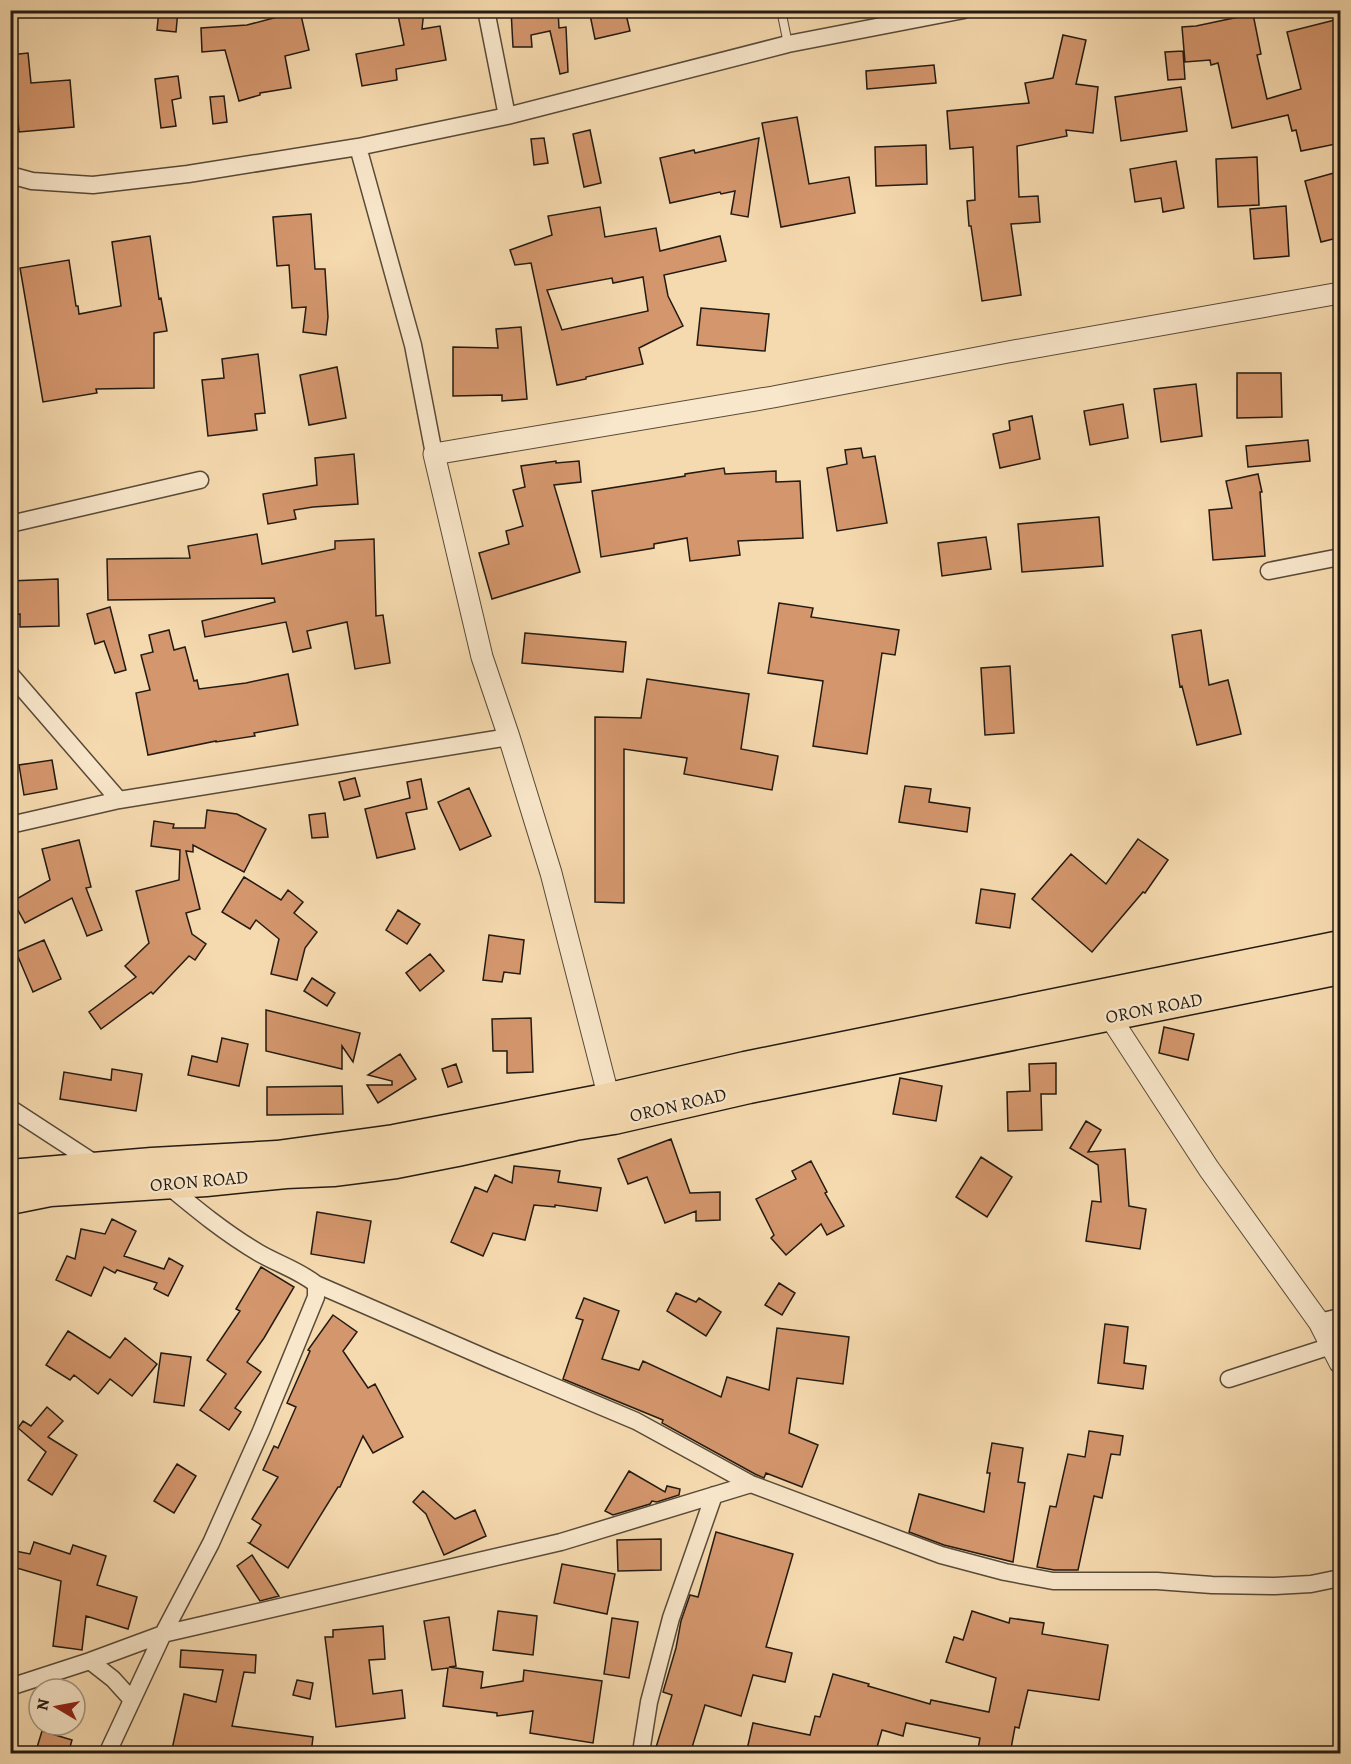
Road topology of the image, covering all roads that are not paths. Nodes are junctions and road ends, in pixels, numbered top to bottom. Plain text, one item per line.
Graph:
1 (486, 10) edge
2 (781, 10) edge
3 (964, 10) edge
4 (947, 12) edge
5 (788, 45) junction
6 (507, 116) junction
7 (358, 147) junction
8 (10, 175) edge
9 (1341, 293) edge
10 (434, 454) junction
11 (200, 480) dead end
12 (10, 524) edge
13 (1341, 557) edge
14 (1269, 571) dead end
15 (10, 674) edge
16 (509, 737) junction
17 (119, 800) junction
18 (10, 825) edge
19 (1341, 945) edge
20 (1341, 970) edge
21 (1108, 1005) junction
22 (10, 1108) edge
23 (612, 1108) junction
24 (100, 1166) junction
25 (10, 1174) edge
26 (166, 1184) junction
27 (10, 1200) edge
28 (316, 1284) junction
29 (1341, 1317) edge
30 (1318, 1322) junction
31 (1336, 1354) edge
32 (1229, 1379) dead end
33 (751, 1484) junction
34 (714, 1495) junction
35 (1341, 1578) edge
36 (164, 1634) junction
37 (90, 1661) junction
38 (10, 1687) edge
39 (132, 1700) junction
40 (107, 1754) edge
41 (644, 1754) edge

1 - 6 street
2 - 5 lane
3 - 4 street
4 - 5 street
5 - 6 street
6 - 7 street
7 - 8 street
7 - 10 street
9 - 10 street
10 - 16 street
11 - 12 street
13 - 14 street
15 - 17 street
16 - 17 street
16 - 23 street
17 - 18 street
19 - 21 highway, ORON ROAD
20 - 21 highway, ORON ROAD
21 - 23 highway, ORON ROAD
21 - 30 street
22 - 24 street
23 - 24 highway, ORON ROAD
23 - 26 highway, ORON ROAD
24 - 25 highway, ORON ROAD
26 - 27 highway, ORON ROAD
26 - 28 street
28 - 33 street
28 - 36 street
29 - 30 street
30 - 31 street
31 - 32 street
33 - 34 street
33 - 35 street
34 - 36 street
34 - 41 street
36 - 37 street
36 - 39 street
37 - 38 street
37 - 39 street
39 - 40 street

